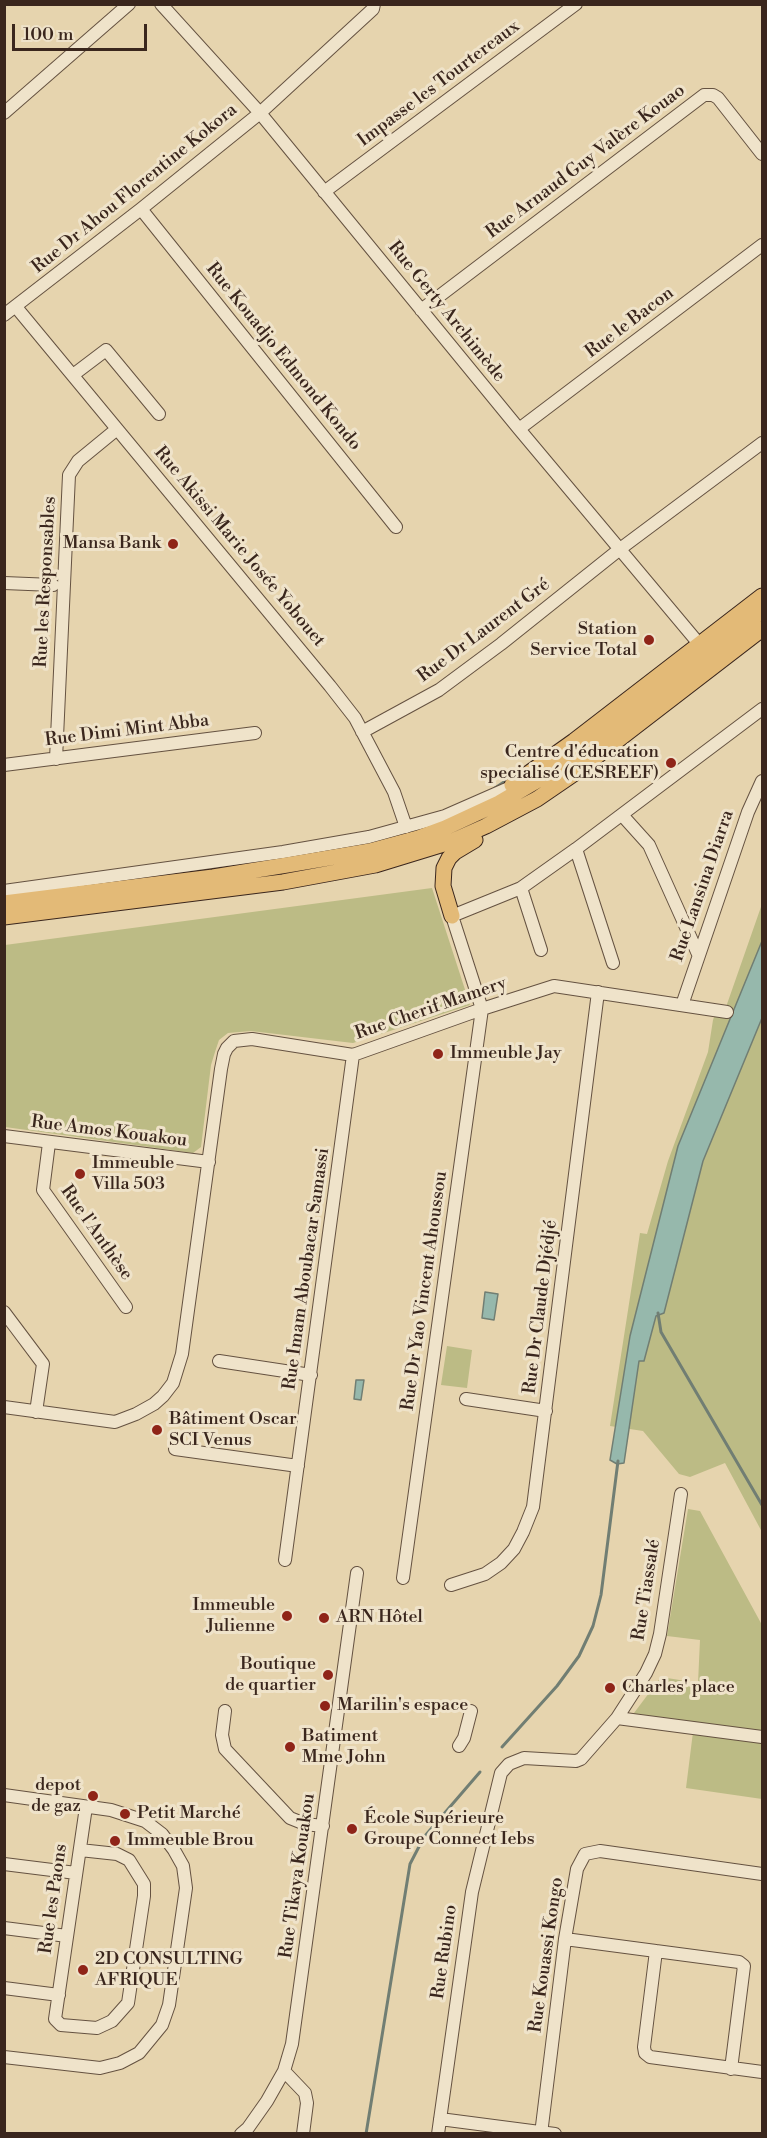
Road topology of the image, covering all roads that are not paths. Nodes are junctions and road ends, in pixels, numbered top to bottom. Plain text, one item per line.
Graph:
1 (129, 4) edge
2 (161, 4) edge
3 (374, 4) edge
4 (576, 4) edge
5 (260, 112) junction
6 (4, 113) edge
7 (762, 154) edge
8 (324, 192) junction
9 (141, 209) junction
10 (762, 245) edge
11 (16, 307) junction
12 (421, 310) junction
13 (4, 315) edge
14 (73, 375) junction
15 (159, 414) dead end
16 (117, 429) junction
17 (519, 429) junction
18 (762, 443) edge
19 (396, 527) dead end
20 (620, 549) junction
21 (4, 583) edge
22 (53, 585) dead end
23 (762, 596) edge
24 (762, 611) edge
25 (762, 629) edge
26 (700, 645) junction
27 (762, 709) edge
28 (362, 732) junction
29 (255, 733) dead end
30 (56, 759) junction
31 (4, 765) edge
32 (545, 776) junction
33 (762, 781) edge
34 (505, 791) junction
35 (537, 799) junction
36 (622, 815) junction
37 (406, 827) junction
38 (576, 849) junction
39 (521, 888) junction
40 (4, 891) edge
41 (4, 903) edge
42 (452, 916) junction
43 (4, 917) edge
44 (541, 950) dead end
45 (698, 954) junction
46 (613, 963) dead end
47 (598, 992) junction
48 (682, 1005) junction
49 (482, 1009) junction
50 (728, 1012) dead end
51 (354, 1055) junction
52 (4, 1136) edge
53 (49, 1143) junction
54 (210, 1162) junction
55 (126, 1307) dead end
56 (4, 1312) edge
57 (219, 1361) dead end
58 (311, 1375) junction
59 (466, 1399) dead end
60 (4, 1407) edge
61 (546, 1411) junction
62 (36, 1412) junction
63 (175, 1449) dead end
64 (298, 1466) junction
65 (681, 1494) dead end
66 (285, 1560) dead end
67 (357, 1573) dead end
68 (403, 1578) dead end
69 (451, 1585) dead end
70 (225, 1711) dead end
71 (471, 1711) dead end
72 (617, 1718) junction
73 (762, 1737) edge
74 (459, 1746) dead end
75 (501, 1777) joint
76 (4, 1796) edge
77 (86, 1807) junction
78 (323, 1826) junction
79 (80, 1850) junction
80 (4, 1864) edge
81 (76, 1874) junction
82 (762, 1874) edge
83 (4, 1928) edge
84 (67, 1936) junction
85 (565, 1940) junction
86 (656, 1951) junction
87 (4, 1988) edge
88 (59, 1995) junction
89 (4, 2057) edge
90 (731, 2069) junction
91 (284, 2071) junction
92 (762, 2072) edge
93 (440, 2119) junction
94 (541, 2132) edge
95 (242, 2133) edge
96 (303, 2133) edge
97 (440, 2133) edge
98 (555, 2133) edge

1 - 6 street
2 - 5 street, Rue Gerty Archimède
3 - 5 street, Rue Dr Ahou Florentine Kokora
4 - 8 street, Impasse les Tourtereaux
5 - 8 street, Rue Gerty Archimède
5 - 9 street, Rue Dr Ahou Florentine Kokora
7 - 12 street, Rue Arnaud Guy Valère Kouao
8 - 12 street, Rue Gerty Archimède
9 - 11 street, Rue Dr Ahou Florentine Kokora
9 - 19 street, Rue Kouadjo Edmond Kondo
10 - 17 street, Rue le Bacon
11 - 13 street, Rue Dr Ahou Florentine Kokora
11 - 14 street, Rue Akissi Marie Josée Yobouet
12 - 17 street, Rue Gerty Archimède
14 - 15 street
14 - 16 street, Rue Akissi Marie Josée Yobouet
16 - 28 street, Rue Akissi Marie Josée Yobouet
16 - 30 street, Rue les Responsables
17 - 20 street, Rue Gerty Archimède
18 - 20 street
20 - 26 street, Rue Gerty Archimède
20 - 28 street, Rue Dr Laurent Gré
21 - 22 street
23 - 26 main road
24 - 32 main road
25 - 35 main road
26 - 34 main road
27 - 36 street
28 - 37 street, Rue Akissi Marie Josée Yobouet
29 - 30 street, Rue Dimi Mint Abba
30 - 31 street, Rue Dimi Mint Abba
32 - 34 street
32 - 41 main road
33 - 45 street, Rue Lansina Diarra
34 - 37 street
35 - 42 main road
35 - 43 main road
36 - 38 street
36 - 45 street
37 - 40 street
38 - 39 street
38 - 46 street
39 - 42 street
39 - 44 street
42 - 49 street
45 - 48 street, Rue Lansina Diarra
47 - 48 street, Rue Cherif Mamery
47 - 49 street, Rue Cherif Mamery
47 - 61 street, Rue Dr Claude Djédjé
48 - 50 street, Rue Cherif Mamery
49 - 51 street, Rue Cherif Mamery
49 - 68 street, Rue Dr Yao Vincent Ahoussou
51 - 54 street, Rue Cherif Mamery
51 - 58 street, Rue Imam Aboubacar Samassi
52 - 53 street, Rue Amos Kouakou
53 - 54 street, Rue Amos Kouakou
53 - 55 street, Rue l'Anthèse
54 - 62 street
56 - 62 street
57 - 58 street
58 - 64 street, Rue Imam Aboubacar Samassi
59 - 61 street
60 - 62 street
61 - 69 street, Rue Dr Claude Djédjé
63 - 64 street
64 - 66 street, Rue Imam Aboubacar Samassi
65 - 72 street, Rue Tiassalé
67 - 78 street, Rue Tikaya Kouakou
70 - 78 street
71 - 74 street
72 - 73 street
72 - 75 street, Rue Tiassalé
75 - 93 street, Rue Rubino
76 - 77 street
77 - 79 street, Rue les Paons
77 - 89 street
78 - 91 street, Rue Tikaya Kouakou
79 - 81 street, Rue les Paons
79 - 88 street, Rue les Paons
80 - 81 street
81 - 84 street, Rue les Paons
82 - 85 street, Rue Kouassi Kongo
83 - 84 street
84 - 88 street, Rue les Paons
85 - 86 street
85 - 94 street, Rue Kouassi Kongo
86 - 90 street
86 - 90 street
87 - 88 street
90 - 92 street
91 - 95 street, Rue Tikaya Kouakou
91 - 96 street
93 - 94 street
93 - 97 street, Rue Rubino
94 - 98 street

